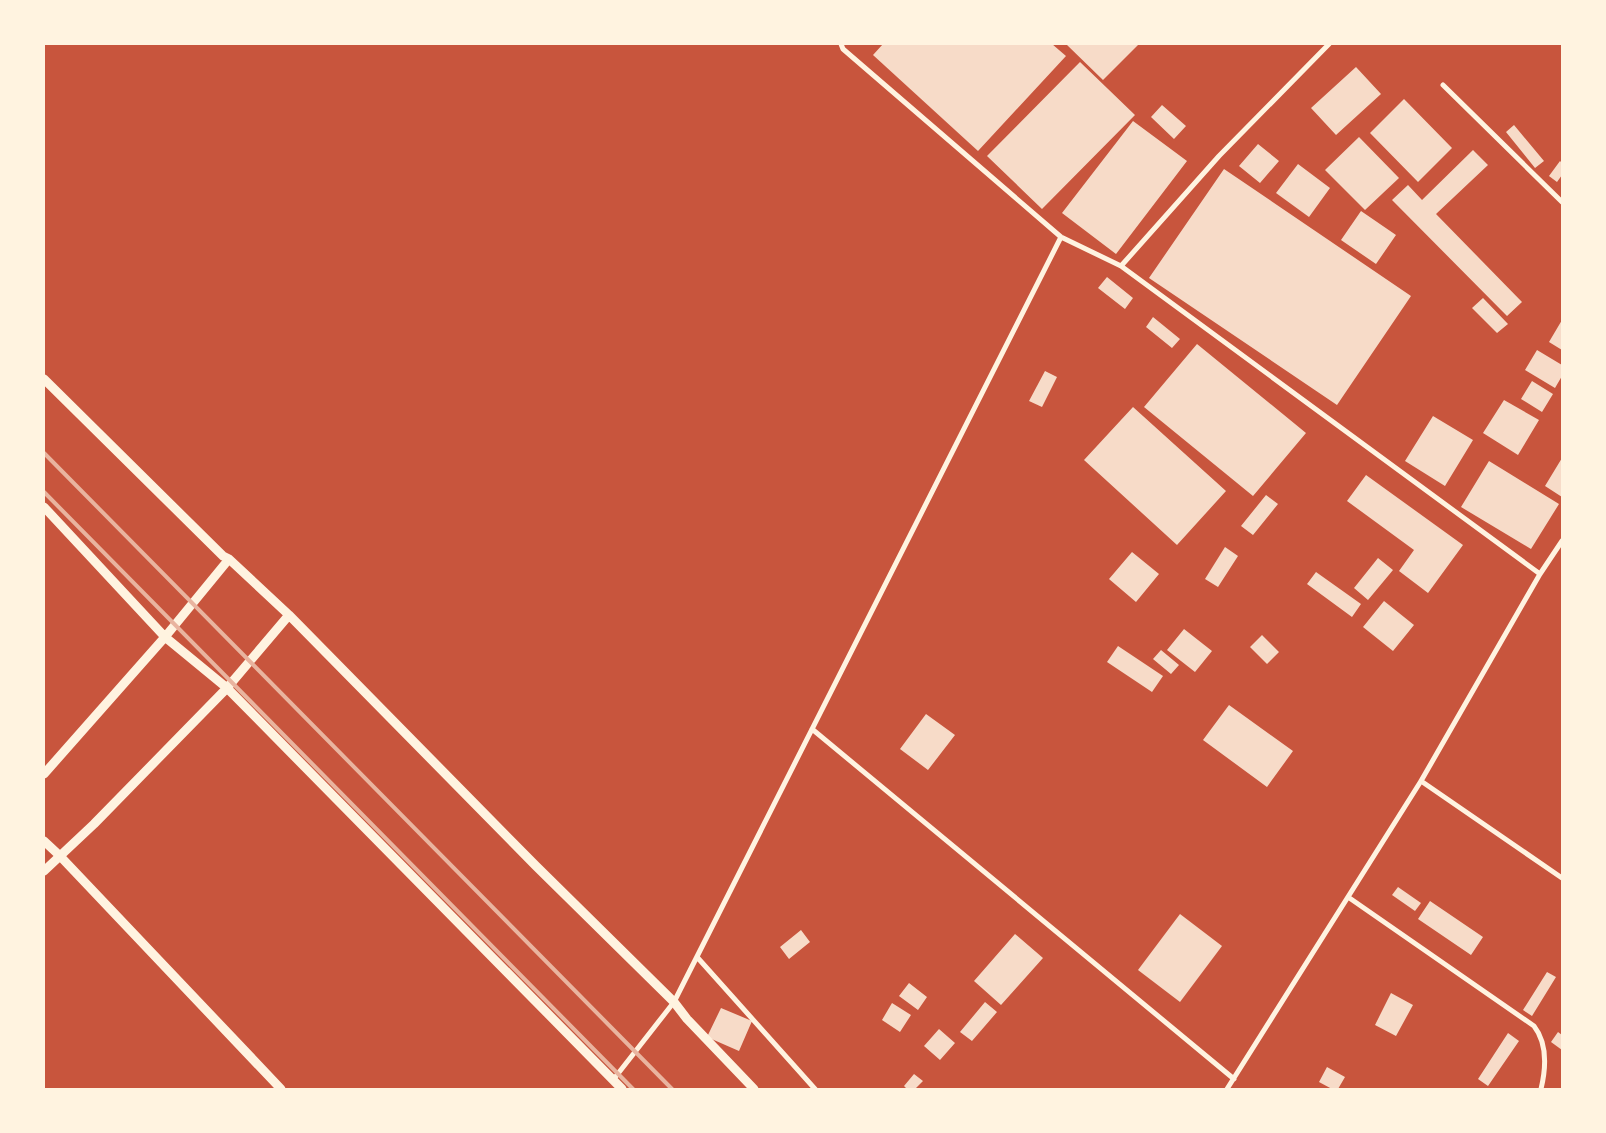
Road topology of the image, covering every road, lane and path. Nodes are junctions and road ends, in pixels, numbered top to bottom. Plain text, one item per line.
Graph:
1 (840, 44) edge
2 (1329, 44) edge
3 (1443, 85) dead end
4 (1562, 202) edge
5 (1061, 237) junction
6 (1121, 266) junction
7 (44, 379) edge
8 (44, 507) edge
9 (1562, 541) edge
10 (228, 558) junction
11 (1540, 574) junction
12 (289, 615) junction
13 (165, 637) junction
14 (227, 688) junction
15 (812, 729) junction
16 (44, 774) edge
17 (1421, 781) junction
18 (44, 841) edge
19 (59, 855) junction
20 (44, 871) edge
21 (1562, 878) edge
22 (1348, 897) junction
23 (696, 957) junction
24 (674, 1002) junction
25 (1234, 1079) junction
26 (613, 1080) junction
27 (281, 1089) edge
28 (622, 1089) edge
29 (754, 1089) edge
30 (815, 1089) edge
31 (1228, 1089) edge
32 (1541, 1089) edge

1 - 5 street
2 - 6 street
3 - 4 street
5 - 6 street
5 - 15 street
6 - 11 street
7 - 10 street
8 - 13 street
9 - 11 street
10 - 12 street
10 - 13 street
11 - 17 street
12 - 14 street
12 - 24 street
13 - 14 street
13 - 16 street
14 - 19 street
14 - 26 street
15 - 23 street
15 - 25 street
17 - 21 street
17 - 22 street
18 - 19 street
19 - 20 street
19 - 27 street
22 - 25 street
22 - 32 street
23 - 24 street
23 - 30 street
24 - 26 street
24 - 29 street
25 - 31 street
26 - 28 street

